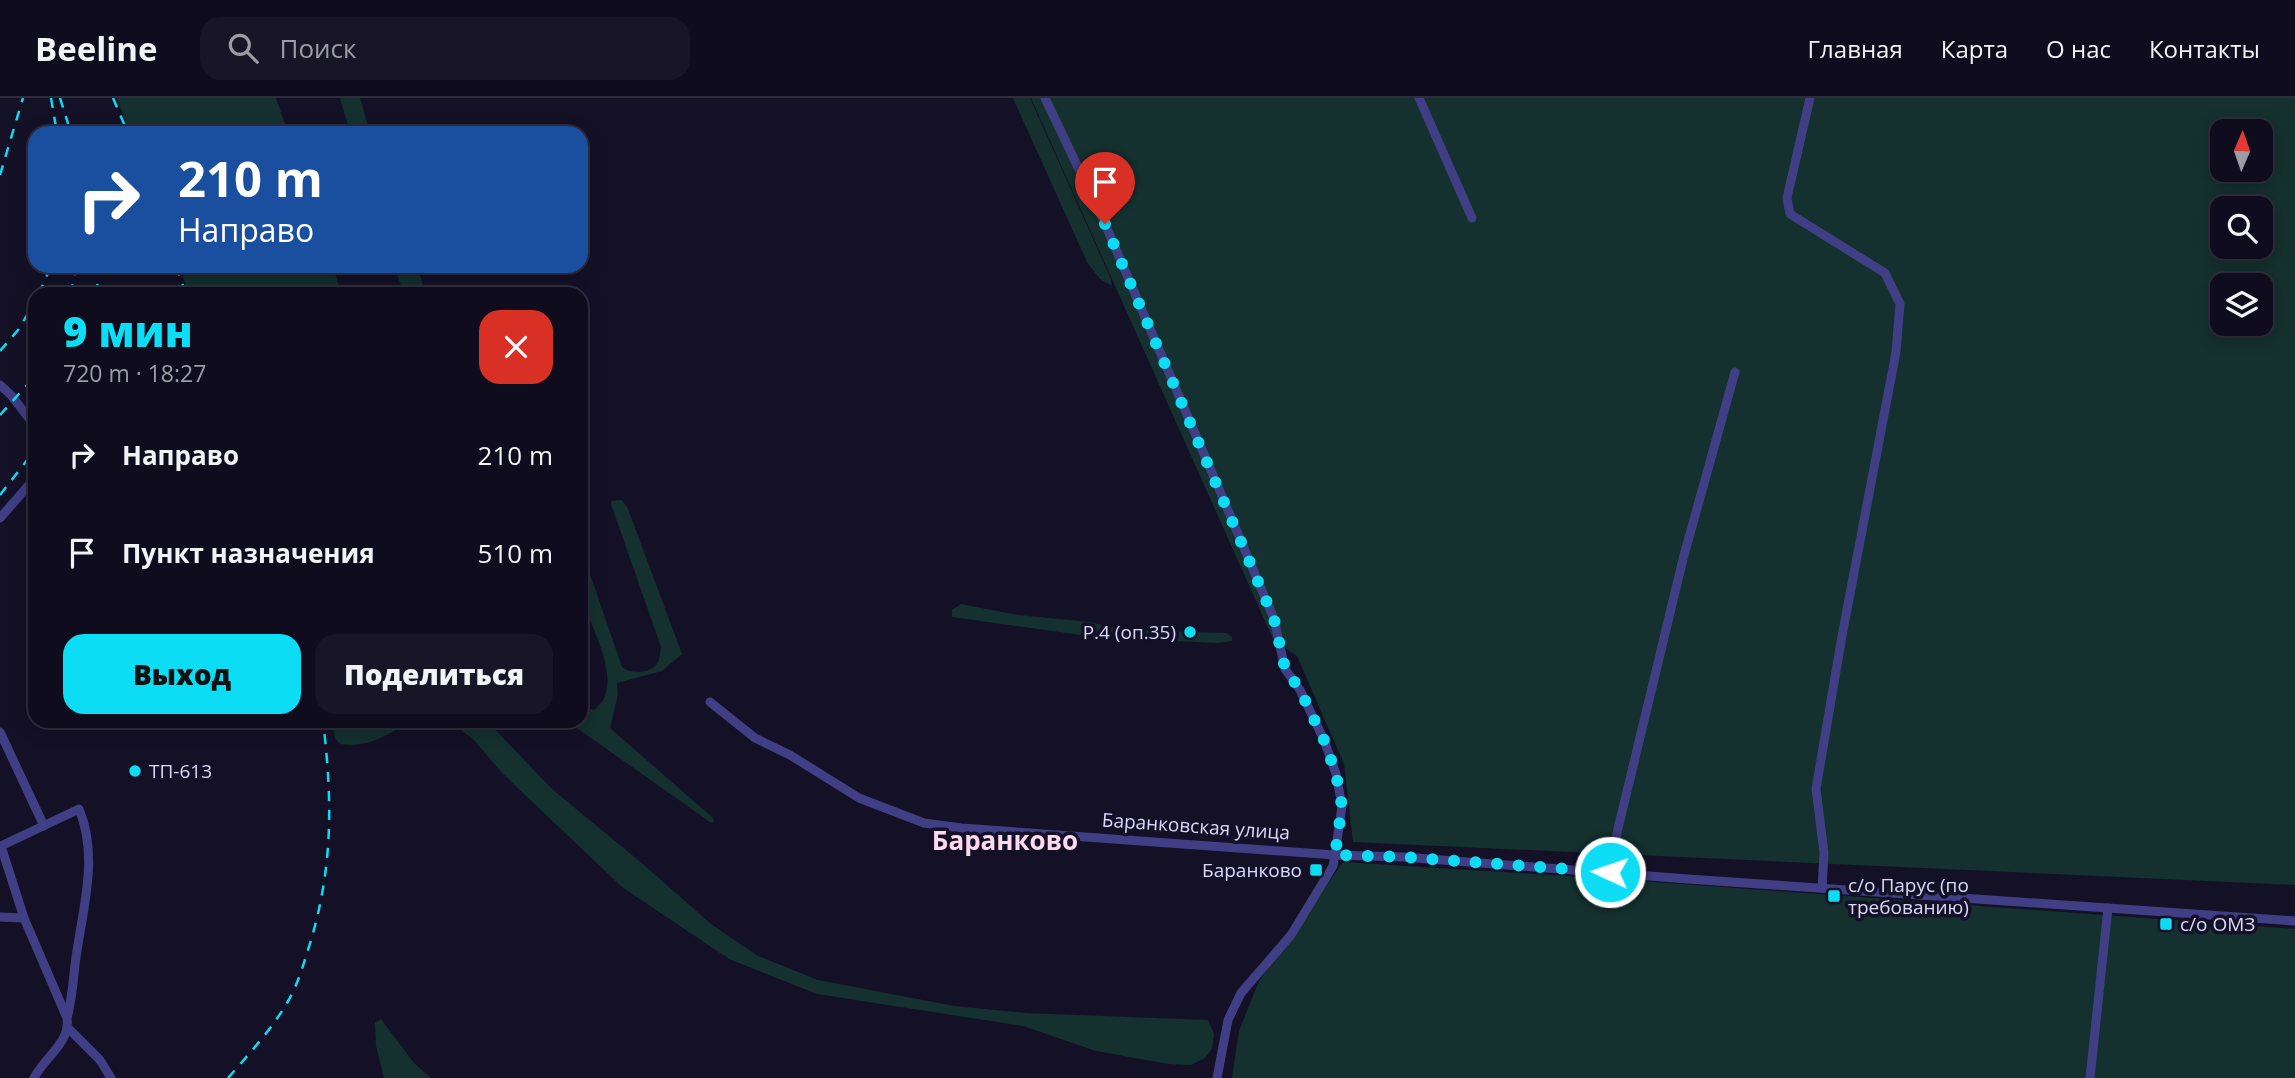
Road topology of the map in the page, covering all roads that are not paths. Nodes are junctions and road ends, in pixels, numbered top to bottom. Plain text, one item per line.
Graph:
1 (1045, 98) edge
2 (1419, 98) edge
3 (1810, 98) edge
4 (1472, 218) dead end
5 (1735, 372) dead end
6 (0, 385) edge
7 (28, 417) edge
8 (28, 486) edge
9 (0, 518) edge
10 (710, 702) dead end
11 (0, 732) edge
12 (44, 826) junction
13 (1, 846) edge
14 (1335, 855) junction
15 (1610, 872) junction
16 (1822, 888) junction
17 (2108, 908) junction
18 (0, 917) edge
19 (24, 918) junction
20 (2295, 921) edge
21 (68, 1023) junction
22 (34, 1078) edge
23 (111, 1078) edge
24 (1217, 1078) edge
25 (2090, 1078) edge

1 - 14 street
2 - 4 street
3 - 16 street
5 - 15 street
6 - 7 street
8 - 9 street
10 - 14 street, Баранковская улица
11 - 12 street
12 - 13 street
12 - 21 street
13 - 19 street
14 - 15 street, Баранковская улица
14 - 24 street
15 - 16 street, Баранковская улица
16 - 17 street, Баранковская улица
17 - 20 street, Баранковская улица
17 - 25 street
18 - 19 street
19 - 21 street
21 - 22 street
21 - 23 street

